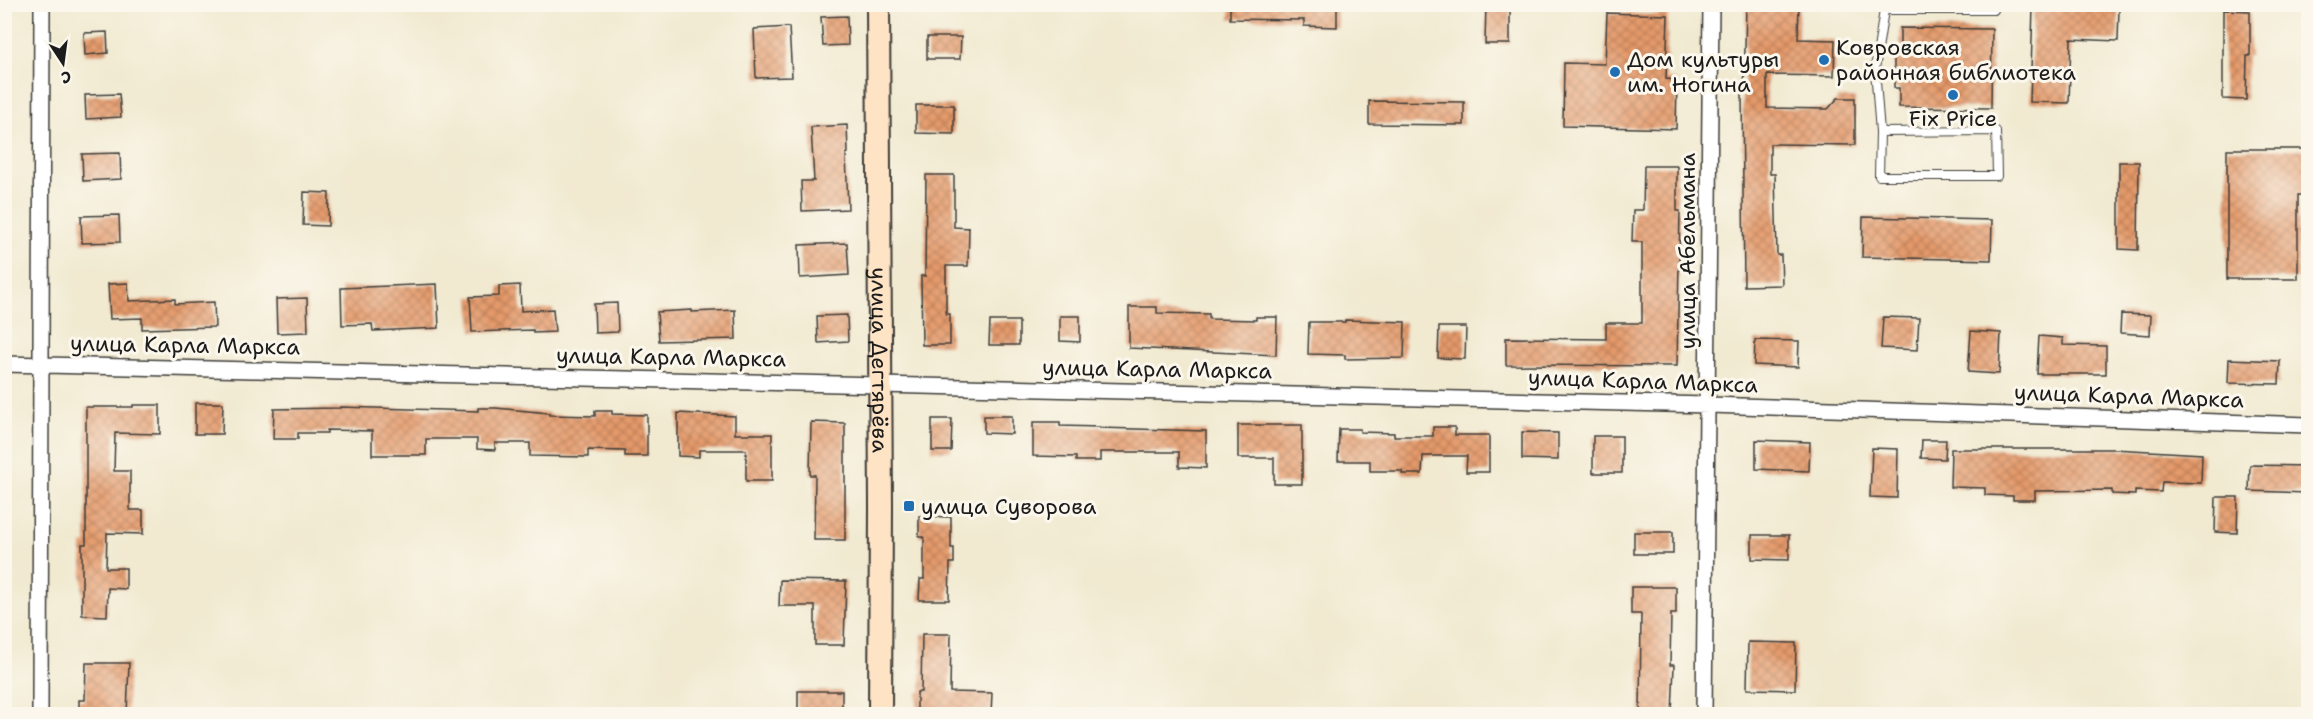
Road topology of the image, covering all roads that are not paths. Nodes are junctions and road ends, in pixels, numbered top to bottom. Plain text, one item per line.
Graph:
1 (42, 4) edge
2 (878, 4) edge
3 (1711, 4) edge
4 (1996, 4) edge
5 (1884, 7) edge
6 (1880, 132) junction
7 (4, 363) edge
8 (39, 364) junction
9 (880, 384) junction
10 (1709, 405) junction
11 (2308, 425) edge
12 (40, 714) edge
13 (880, 714) edge
14 (1704, 714) edge

1 - 8 street
2 - 9 main road, улица Дегтярёва
3 - 10 street, улица Абельмана
4 - 5 lane
5 - 6 lane
6 - 6 lane
7 - 8 street, улица Карла Маркса
8 - 9 street, улица Карла Маркса
8 - 12 street
9 - 10 street, улица Карла Маркса
9 - 13 main road, улица Дегтярёва
10 - 11 street, улица Карла Маркса
10 - 14 street, улица Абельмана

